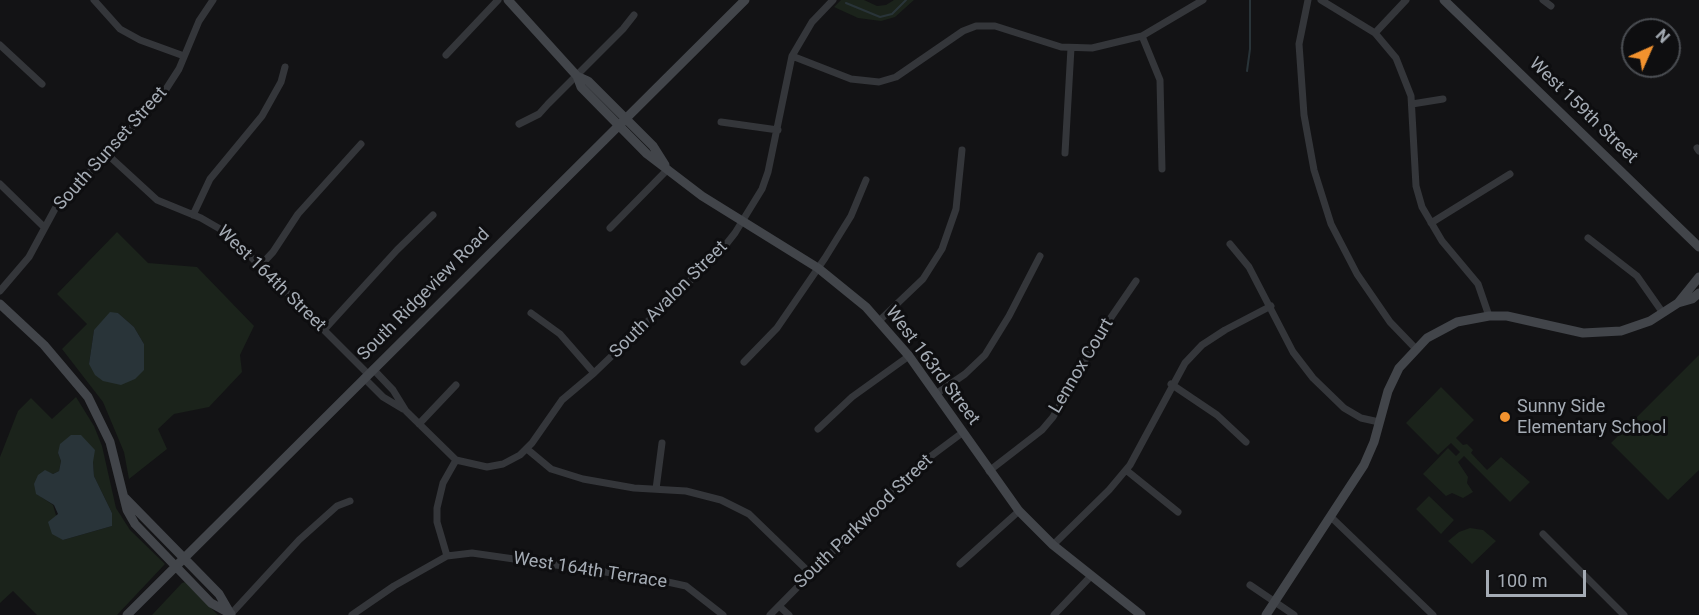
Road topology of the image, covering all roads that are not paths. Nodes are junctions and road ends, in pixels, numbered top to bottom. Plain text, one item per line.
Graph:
1 (94, 0) edge
2 (213, 0) edge
3 (498, 0) edge
4 (508, 0) edge
5 (745, 0) edge
6 (833, 0) edge
7 (1203, 0) edge
8 (1308, 0) edge
9 (1322, 0) edge
10 (1406, 0) edge
11 (1444, 0) edge
12 (1543, 0) edge
13 (1551, 6) dead end
14 (634, 15) dead end
15 (1375, 33) junction
16 (1142, 36) junction
17 (0, 45) edge
18 (1071, 48) junction
19 (446, 55) dead end
20 (184, 56) junction
21 (792, 56) junction
22 (285, 67) dead end
23 (577, 76) junction
24 (42, 84) dead end
25 (1443, 99) dead end
26 (1412, 104) junction
27 (622, 122) junction
28 (721, 122) dead end
29 (519, 123) dead end
30 (777, 130) junction
31 (361, 144) dead end
32 (962, 150) dead end
33 (1065, 153) dead end
34 (108, 155) junction
35 (1162, 169) dead end
36 (668, 170) junction
37 (1510, 174) dead end
38 (866, 180) dead end
39 (0, 184) edge
40 (193, 215) junction
41 (433, 215) dead end
42 (743, 221) junction
43 (1431, 223) junction
44 (44, 227) junction
45 (610, 228) dead end
46 (1588, 238) dead end
47 (1230, 244) dead end
48 (1699, 247) edge
49 (1040, 256) dead end
50 (260, 266) junction
51 (818, 268) junction
52 (1699, 277) edge
53 (1136, 281) dead end
54 (0, 291) edge
55 (1699, 292) edge
56 (1678, 303) junction
57 (0, 304) edge
58 (1270, 306) junction
59 (531, 313) dead end
60 (1664, 313) junction
61 (1489, 316) junction
62 (880, 320) junction
63 (324, 330) junction
64 (1416, 349) junction
65 (909, 356) junction
66 (744, 362) dead end
67 (594, 373) junction
68 (368, 374) junction
69 (1171, 384) junction
70 (456, 385) dead end
71 (936, 394) junction
72 (405, 411) junction
73 (1380, 422) junction
74 (419, 424) junction
75 (818, 429) dead end
76 (962, 433) junction
77 (1246, 442) dead end
78 (662, 444) dead end
79 (527, 449) junction
80 (456, 460) junction
81 (1126, 470) junction
82 (989, 471) junction
83 (656, 489) junction
84 (125, 498) junction
85 (350, 501) dead end
86 (1019, 511) junction
87 (1178, 512) dead end
88 (1331, 517) junction
89 (1543, 534) dead end
90 (1053, 545) junction
91 (447, 556) junction
92 (183, 557) junction
93 (960, 564) dead end
94 (175, 565) junction
95 (811, 574) junction
96 (1091, 576) junction
97 (1251, 585) dead end
98 (1276, 603) junction
99 (779, 606) junction
100 (127, 615) edge
101 (231, 615) edge
102 (352, 615) edge
103 (723, 615) edge
104 (770, 615) edge
105 (789, 615) edge
106 (1054, 615) edge
107 (1141, 615) edge
108 (1266, 615) edge
109 (1294, 615) edge
110 (1433, 615) edge
111 (1624, 615) edge

1 - 20 street
2 - 20 street, South Sunset Street
3 - 19 street
4 - 23 street, West 163rd Street
5 - 27 street, South Ridgeview Road
6 - 21 street, South Avalon Street
7 - 16 street
8 - 64 street
9 - 15 street
10 - 15 street
11 - 48 street, West 159th Street
12 - 13 street
14 - 23 street
15 - 26 street
16 - 18 street
16 - 35 street
17 - 24 street
18 - 21 street
18 - 33 street
20 - 34 street, South Sunset Street
21 - 30 street, South Avalon Street
22 - 40 street
23 - 27 street, West 163rd Street
23 - 29 street
25 - 26 street
26 - 43 street
27 - 36 street, West 163rd Street
27 - 68 street, South Ridgeview Road
28 - 30 street
30 - 42 street, South Avalon Street
31 - 50 street
32 - 62 street
34 - 40 street, West 164th Street
34 - 44 street, South Sunset Street
36 - 42 street, West 163rd Street
36 - 45 street
37 - 43 street
38 - 51 street
39 - 44 street
40 - 50 street, West 164th Street
41 - 63 street
42 - 51 street, West 163rd Street
42 - 67 street, South Avalon Street
43 - 61 street
44 - 54 street, South Sunset Street
46 - 60 street
47 - 58 street
49 - 71 street
50 - 63 street, West 164th Street
51 - 62 street, West 163rd Street
51 - 66 street
52 - 56 street
53 - 82 street, Lennox Court
55 - 56 street
56 - 60 street
57 - 84 street
58 - 69 street
58 - 73 street
59 - 67 street
60 - 61 street
61 - 64 street
62 - 65 street, West 163rd Street
63 - 68 street, West 164th Street
64 - 73 street
65 - 71 street, West 163rd Street
65 - 75 street
67 - 79 street, South Avalon Street
68 - 72 street, West 164th Street
68 - 72 street, West 164th Street
68 - 92 street, South Ridgeview Road
69 - 77 street
69 - 81 street
70 - 74 street
71 - 76 street, West 163rd Street
72 - 74 street, West 164th Street
73 - 88 street
74 - 80 street, West 164th Street
76 - 82 street, West 163rd Street
76 - 95 street, South Parkwood Street
78 - 83 street
79 - 80 street
79 - 83 street
80 - 91 street
81 - 87 street
81 - 90 street
82 - 86 street, West 163rd Street
83 - 95 street
84 - 92 street
84 - 94 street
85 - 101 street
86 - 90 street, West 163rd Street
86 - 93 street
88 - 98 street
88 - 110 street
89 - 111 street
90 - 96 street, West 163rd Street
91 - 102 street
91 - 103 street, West 164th Terrace
92 - 94 street, South Ridgeview Road
92 - 101 street
94 - 100 street, South Ridgeview Road
94 - 101 street
95 - 99 street, South Parkwood Street
96 - 106 street
96 - 107 street, West 163rd Street
97 - 98 street
98 - 108 street
98 - 109 street
99 - 104 street, South Parkwood Street
99 - 105 street

